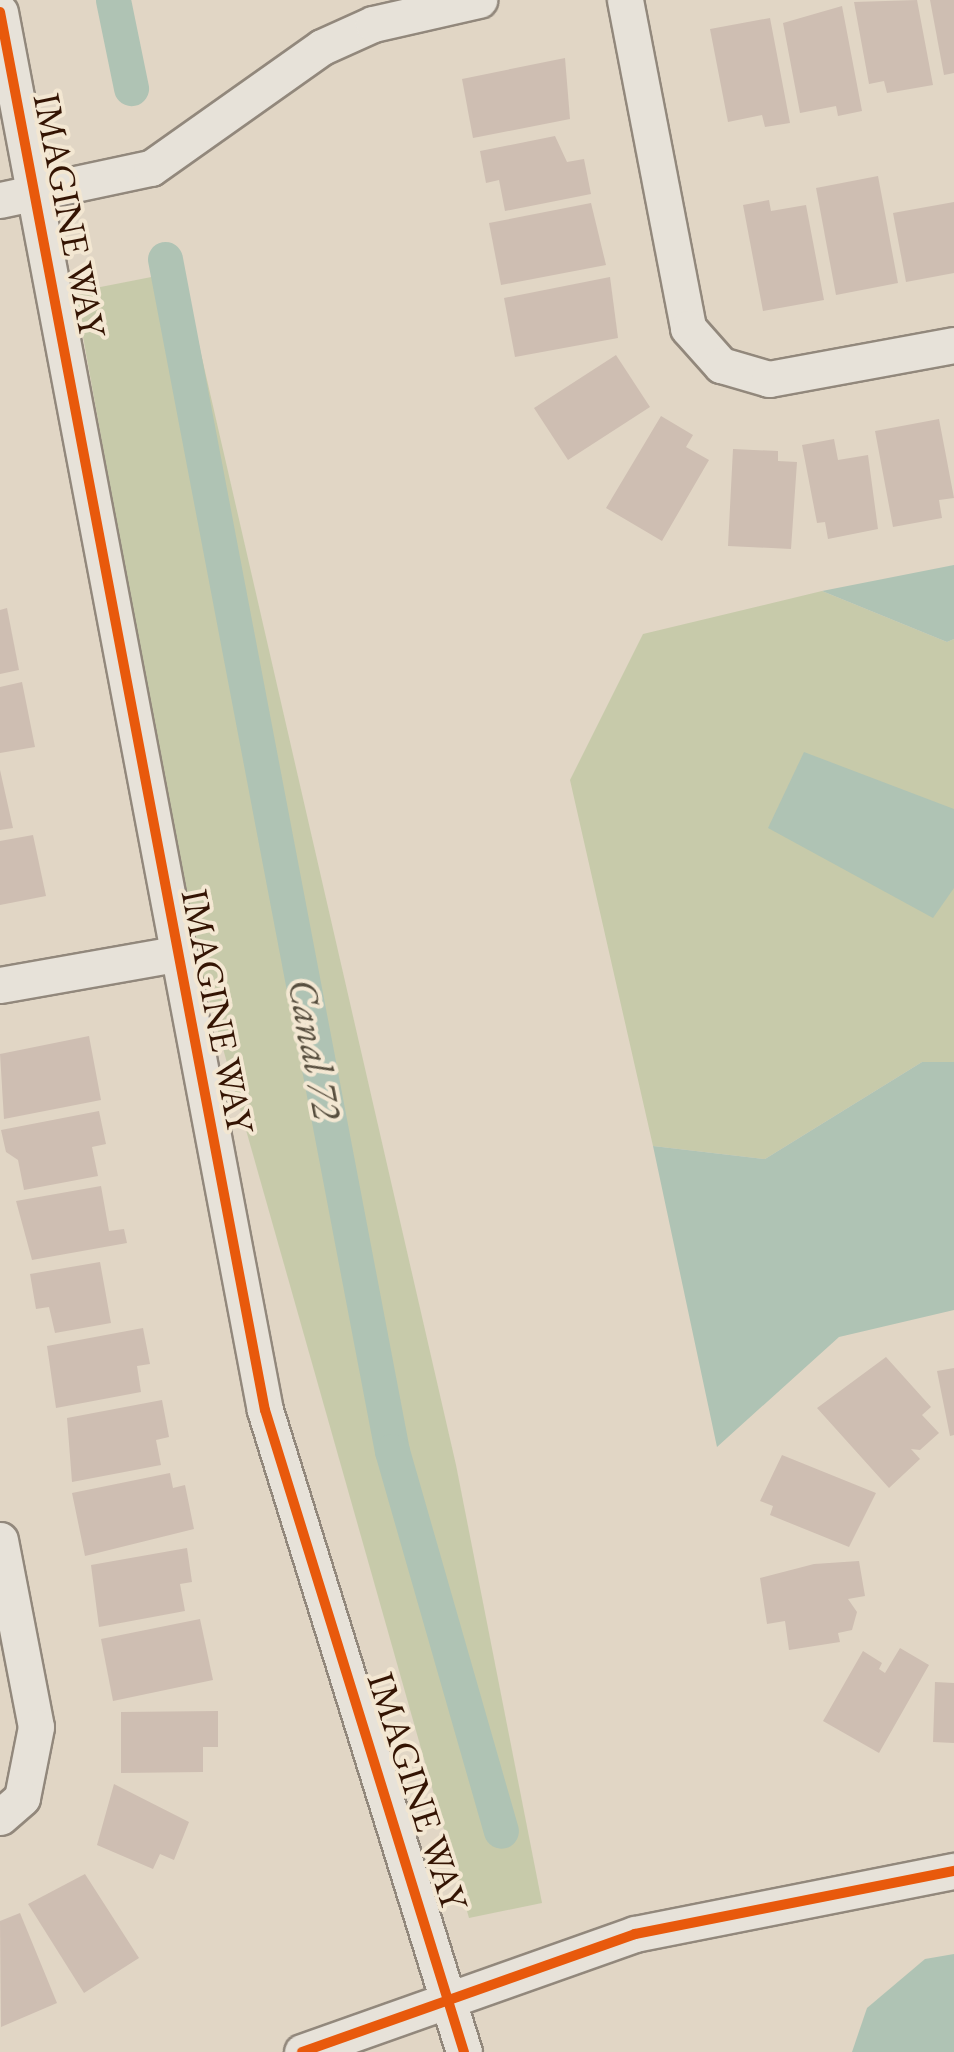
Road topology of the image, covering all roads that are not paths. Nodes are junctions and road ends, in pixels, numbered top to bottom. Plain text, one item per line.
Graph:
1 (479, 0) edge
2 (624, 0) edge
3 (0, 12) edge
4 (37, 194) junction
5 (0, 200) edge
6 (954, 345) edge
7 (175, 954) junction
8 (0, 985) edge
9 (0, 1540) edge
10 (0, 1817) edge
11 (954, 1871) edge
12 (453, 2002) junction
13 (302, 2052) edge
14 (464, 2052) edge

1 - 4 street
2 - 6 street
3 - 4 street, IMAGINE WAY
4 - 5 street
4 - 7 street, IMAGINE WAY
7 - 8 street
7 - 12 street, IMAGINE WAY
9 - 10 street
11 - 12 street
12 - 13 street
12 - 14 street, IMAGINE WAY

